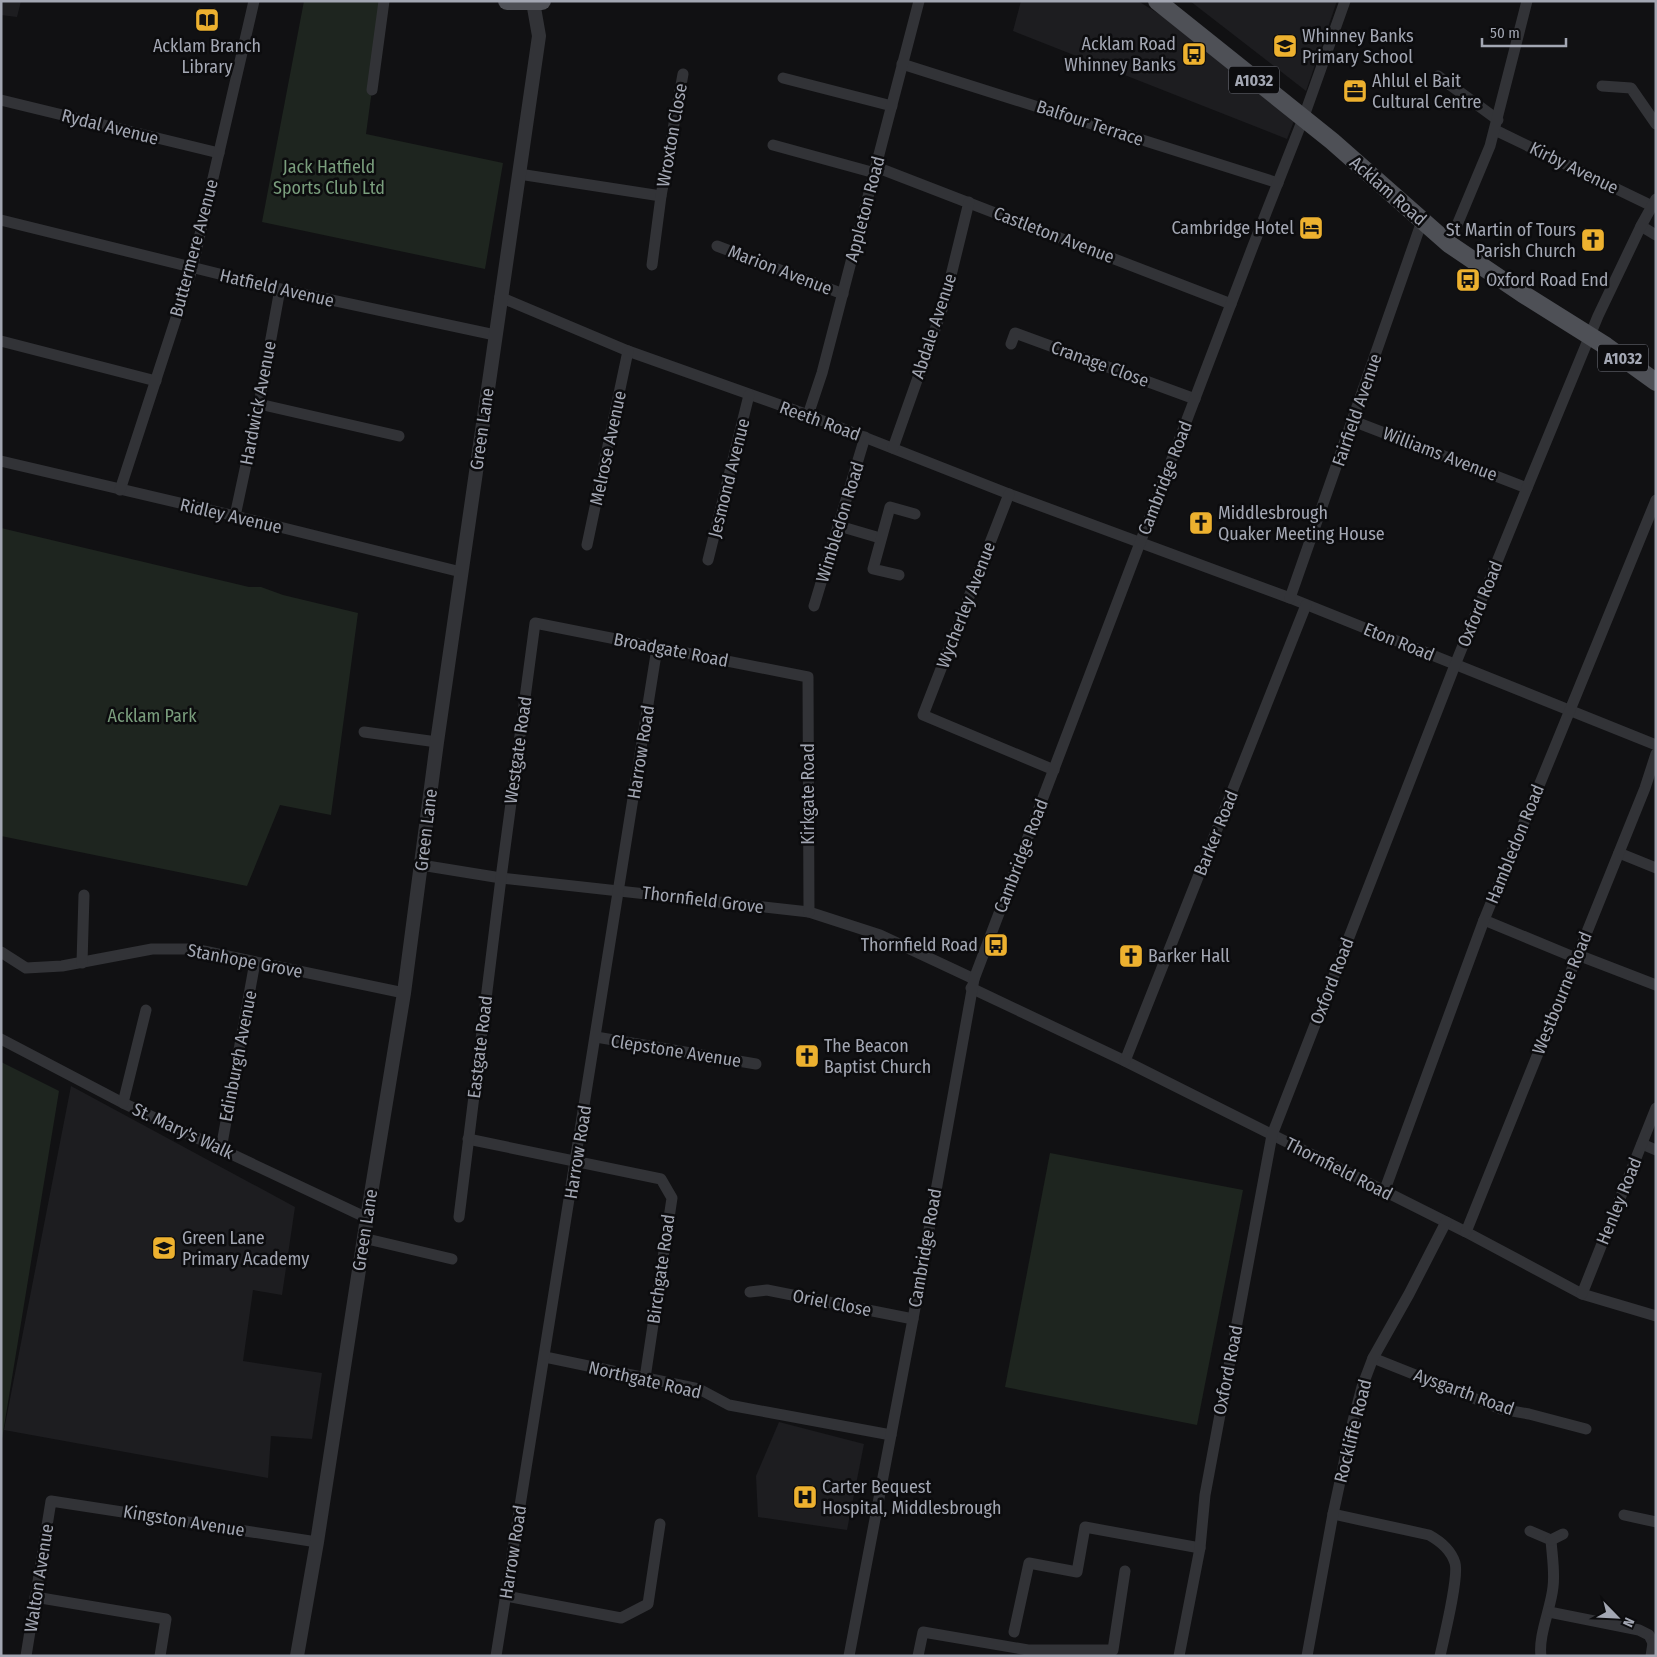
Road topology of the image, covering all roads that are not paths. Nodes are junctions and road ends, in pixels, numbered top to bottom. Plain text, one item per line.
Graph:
1 (254, 1) edge
2 (384, 1) edge
3 (507, 1) edge
4 (919, 1) edge
5 (1157, 1) edge
6 (1345, 1) edge
7 (1527, 1) edge
8 (536, 2) edge
9 (902, 64) junction
10 (683, 74) dead end
11 (1438, 76) dead end
12 (783, 78) dead end
13 (1602, 86) dead end
14 (372, 90) dead end
15 (1, 100) edge
16 (892, 106) junction
17 (1303, 119) junction
18 (1656, 124) edge
19 (1496, 125) junction
20 (773, 145) dead end
21 (220, 153) junction
22 (875, 170) junction
23 (519, 174) junction
24 (1278, 183) junction
25 (661, 196) junction
26 (969, 202) junction
27 (1654, 202) edge
28 (1, 220) edge
29 (1472, 220) dead end
30 (1422, 221) junction
31 (1641, 226) junction
32 (1656, 235) edge
33 (717, 246) dead end
34 (652, 265) dead end
35 (192, 268) junction
36 (280, 289) junction
37 (843, 294) junction
38 (500, 297) junction
39 (1231, 304) junction
40 (495, 335) junction
41 (1590, 335) junction
42 (1, 341) edge
43 (1011, 344) dead end
44 (628, 350) junction
45 (156, 381) junction
46 (1656, 382) edge
47 (749, 395) junction
48 (1195, 399) junction
49 (259, 404) junction
50 (808, 415) junction
51 (1353, 421) junction
52 (399, 436) dead end
53 (865, 437) junction
54 (893, 448) junction
55 (1, 461) edge
56 (1527, 488) junction
57 (120, 490) junction
58 (1009, 494) junction
59 (1656, 500) edge
60 (915, 514) dead end
61 (236, 516) junction
62 (839, 526) junction
63 (880, 538) junction
64 (1140, 543) junction
65 (587, 545) dead end
66 (708, 560) dead end
67 (461, 572) junction
68 (899, 575) dead end
69 (1290, 598) junction
70 (1306, 605) junction
71 (814, 606) dead end
72 (535, 623) joint
73 (657, 648) junction
74 (1455, 665) junction
75 (808, 677) joint
76 (1569, 711) junction
77 (364, 732) dead end
78 (437, 742) junction
79 (1656, 745) edge
80 (1656, 754) edge
81 (1054, 770) junction
82 (1619, 852) junction
83 (421, 865) junction
84 (1656, 868) edge
85 (501, 878) junction
86 (620, 890) junction
87 (84, 895) dead end
88 (809, 912) junction
89 (1484, 920) junction
90 (1, 952) edge
91 (1577, 956) junction
92 (256, 962) junction
93 (82, 963) junction
94 (973, 983) junction
95 (1656, 985) edge
96 (404, 993) junction
97 (146, 1010) dead end
98 (596, 1037) junction
99 (1, 1039) edge
100 (1125, 1061) junction
101 (756, 1064) dead end
102 (123, 1103) junction
103 (1656, 1108) edge
104 (1272, 1136) junction
105 (468, 1139) junction
106 (1642, 1144) junction
107 (221, 1149) junction
108 (1656, 1150) edge
109 (576, 1162) junction
110 (1384, 1192) junction
111 (459, 1217) dead end
112 (366, 1218) junction
113 (1446, 1222) junction
114 (1466, 1232) junction
115 (363, 1238) junction
116 (452, 1259) dead end
117 (750, 1292) dead end
118 (1582, 1294) junction
119 (1656, 1316) edge
120 (913, 1319) junction
121 (545, 1357) junction
122 (1373, 1358) junction
123 (645, 1378) junction
124 (1586, 1429) dead end
125 (891, 1435) junction
126 (51, 1501) joint
127 (1333, 1514) junction
128 (1624, 1515) dead end
129 (1656, 1522) edge
130 (660, 1524) dead end
131 (1530, 1532) dead end
132 (1563, 1534) dead end
133 (1551, 1540) junction
134 (317, 1542) junction
135 (1200, 1548) junction
136 (1124, 1571) dead end
137 (506, 1596) junction
138 (36, 1597) junction
139 (1549, 1612) junction
140 (1014, 1632) dead end
141 (1654, 1641) edge
142 (1113, 1653) edge
143 (26, 1656) edge
144 (160, 1656) edge
145 (297, 1656) edge
146 (496, 1656) edge
147 (849, 1656) edge
148 (918, 1656) edge
149 (1179, 1656) edge
150 (1307, 1656) edge
151 (1440, 1656) edge
152 (1541, 1656) edge
153 (1651, 1656) edge

1 - 21 street, Buttermere Avenue
2 - 14 street
3 - 8 main road
4 - 9 street, Appleton Road
5 - 17 main road, Acklam Road / A1032
6 - 17 street, Cambridge Road
7 - 19 street
8 - 23 street, Green Lane
9 - 16 street, Appleton Road
9 - 24 street, Balfour Terrace
10 - 25 street, Wroxton Close
11 - 19 street, Kirby Avenue
12 - 16 street
13 - 18 street
15 - 21 street, Rydal Avenue
16 - 22 street, Appleton Road
17 - 24 street, Cambridge Road
17 - 30 main road, Acklam Road / A1032
19 - 27 street, Kirby Avenue
19 - 29 street
20 - 22 street, Castleton Avenue
21 - 35 street, Buttermere Avenue
22 - 26 street, Castleton Avenue
22 - 37 street, Appleton Road
23 - 25 street
23 - 38 street, Green Lane
24 - 39 street, Cambridge Road
25 - 34 street, Wroxton Close
26 - 39 street, Castleton Avenue
26 - 54 street, Abdale Avenue
27 - 31 street, Oxford Road
28 - 35 street, Hatfield Avenue
30 - 41 main road, Acklam Road / A1032
30 - 51 street, Fairfield Avenue
31 - 32 street
31 - 41 street, Oxford Road
33 - 37 street, Marion Avenue
35 - 36 street, Hatfield Avenue
35 - 45 street, Buttermere Avenue
36 - 40 street, Hatfield Avenue
36 - 49 street, Hardwick Avenue
37 - 50 street, Appleton Road
38 - 40 street, Green Lane
38 - 44 street, Reeth Road
39 - 48 street, Cambridge Road
40 - 67 street, Green Lane
41 - 46 main road, Acklam Road / A1032
41 - 56 street, Oxford Road
42 - 45 street
43 - 48 street, Cranage Close
44 - 47 street, Reeth Road
44 - 65 street, Melrose Avenue
45 - 57 street, Buttermere Avenue
47 - 50 street, Reeth Road
47 - 66 street, Jesmond Avenue
48 - 64 street, Cambridge Road
49 - 52 street
49 - 61 street, Hardwick Avenue
50 - 53 street, Reeth Road
51 - 56 street, Williams Avenue
51 - 69 street, Fairfield Avenue
53 - 54 street, Reeth Road
53 - 62 street, Wimbledon Road
54 - 58 street, Reeth Road
55 - 57 street, Ridley Avenue
56 - 74 street, Oxford Road
57 - 61 street, Ridley Avenue
58 - 64 street, Reeth Road
58 - 81 street, Wycherley Avenue
59 - 76 street, Hambledon Road
60 - 63 street
61 - 67 street, Ridley Avenue
62 - 63 street
62 - 71 street, Wimbledon Road
63 - 68 street
64 - 69 street, Eton Road
64 - 81 street, Cambridge Road
67 - 78 street, Green Lane
69 - 70 street, Eton Road
70 - 74 street, Eton Road
70 - 100 street, Barker Road
72 - 73 street, Broadgate Road
72 - 85 street, Westgate Road
73 - 75 street, Broadgate Road
73 - 86 street, Harrow Road
74 - 76 street, Eton Road
74 - 104 street, Oxford Road
75 - 88 street, Kirkgate Road
76 - 79 street, Eton Road
76 - 89 street, Hambledon Road
77 - 78 street
78 - 83 street, Green Lane
80 - 82 street, Westbourne Road
81 - 94 street, Cambridge Road
82 - 84 street
82 - 91 street, Westbourne Road
83 - 85 street, Thornfield Grove
83 - 96 street, Green Lane
85 - 86 street, Thornfield Grove
85 - 105 street, Eastgate Road
86 - 88 street, Thornfield Grove
86 - 98 street, Harrow Road
87 - 93 street
88 - 94 street, Thornfield Grove
89 - 91 street
89 - 110 street, Hambledon Road
90 - 93 street, Stanhope Grove
91 - 95 street
91 - 114 street, Westbourne Road
92 - 93 street, Stanhope Grove
92 - 96 street, Stanhope Grove
92 - 107 street, Edinburgh Avenue
94 - 100 street, Thornfield Road
94 - 120 street, Cambridge Road
96 - 112 street, Green Lane
97 - 102 street
98 - 101 street, Clepstone Avenue
98 - 109 street, Harrow Road
99 - 102 street, St. Mary's Walk
100 - 104 street, Thornfield Road
102 - 107 street, St. Mary's Walk
103 - 106 street, Henley Road
104 - 110 street, Thornfield Road
104 - 135 street, Oxford Road
105 - 109 street, Birchgate Road
105 - 111 street, Eastgate Road
106 - 108 street
106 - 118 street, Henley Road
107 - 112 street, St. Mary's Walk
109 - 121 street, Harrow Road
109 - 123 street, Birchgate Road
110 - 113 street, Thornfield Road
112 - 115 street, Green Lane
113 - 114 street, Thornfield Road
113 - 122 street, Rockliffe Road
114 - 118 street, Thornfield Road
115 - 116 street
115 - 134 street, Green Lane
117 - 120 street, Oriel Close
118 - 119 street, Thornfield Road
120 - 125 street, Cambridge Road
121 - 123 street, Northgate Road
121 - 137 street, Harrow Road
122 - 124 street, Aysgarth Road
122 - 127 street, Rockliffe Road
123 - 125 street, Northgate Road
125 - 147 street, Cambridge Road
126 - 134 street, Kingston Avenue
126 - 138 street, Walton Avenue
127 - 150 street, Rockliffe Road
127 - 151 street
128 - 129 street
130 - 137 street
131 - 133 street
132 - 133 street
133 - 139 street
134 - 145 street, Green Lane
135 - 140 street
135 - 149 street, Oxford Road
136 - 142 street
137 - 146 street, Harrow Road
138 - 143 street, Walton Avenue
138 - 144 street
139 - 141 street
139 - 152 street
141 - 153 street
142 - 148 street

